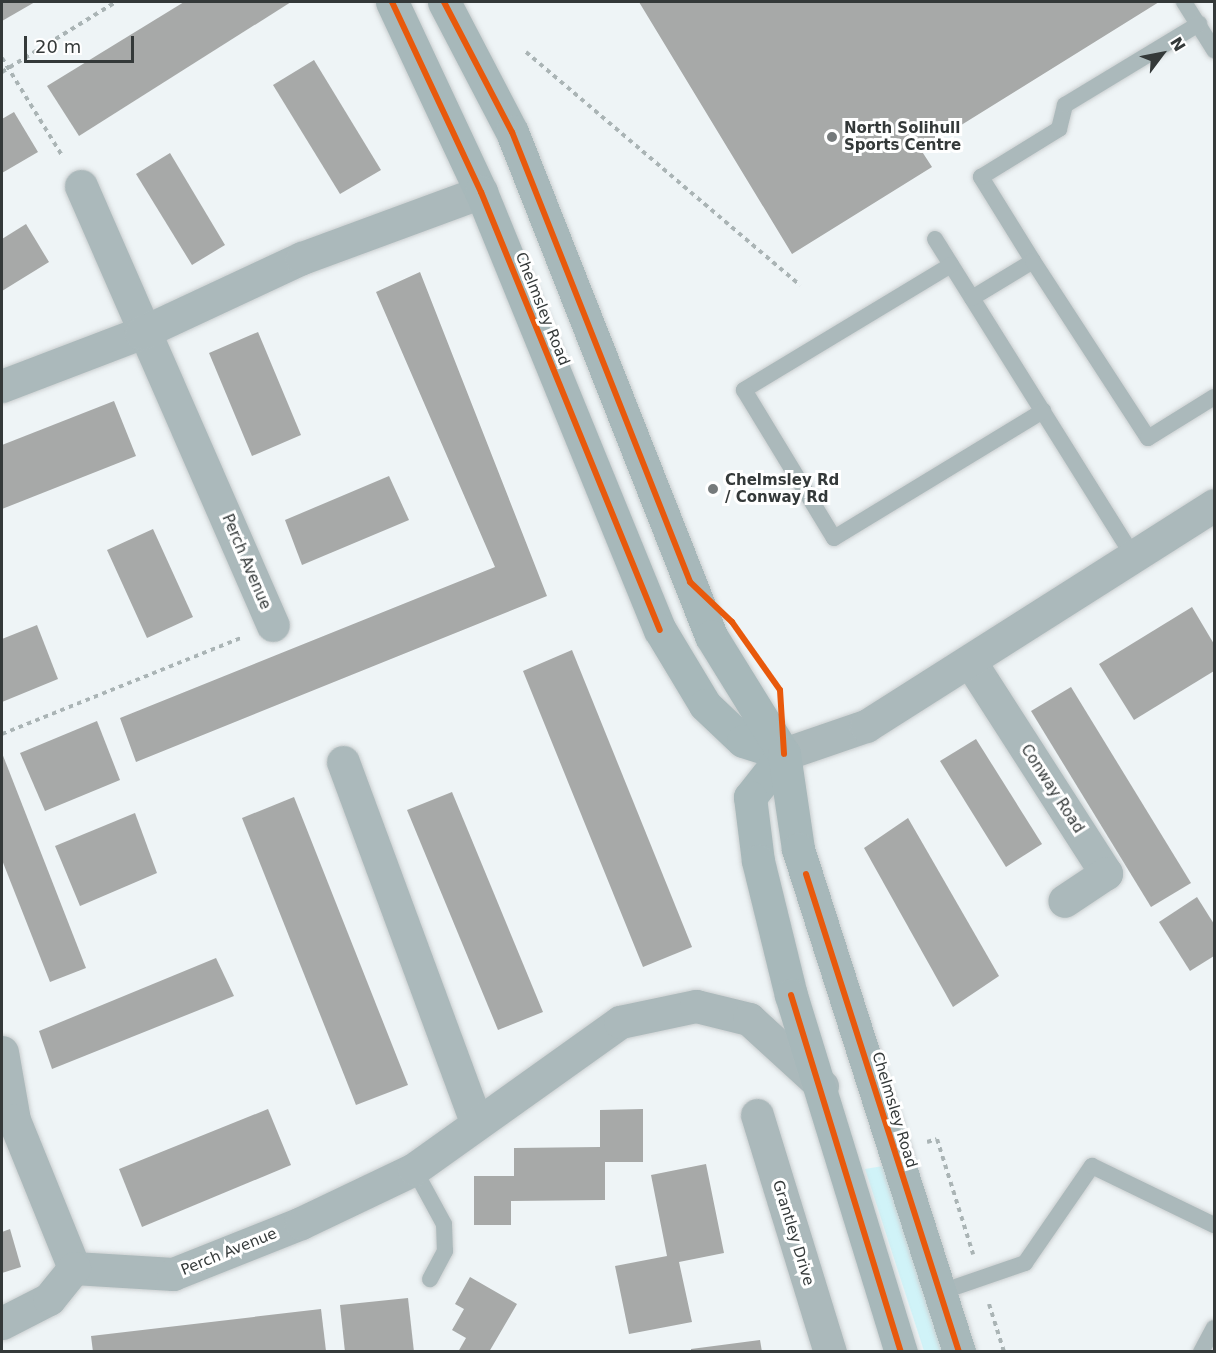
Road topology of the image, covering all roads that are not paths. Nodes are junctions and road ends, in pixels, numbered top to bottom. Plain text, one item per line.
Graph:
1 (392, 2) edge
2 (444, 2) edge
3 (1184, 2) edge
4 (1198, 24) junction
5 (1215, 50) edge
6 (81, 186) road end
7 (481, 192) junction
8 (935, 239) dead end
9 (1033, 261) junction
10 (951, 265) junction
11 (972, 298) junction
12 (141, 333) junction
13 (2, 386) edge
14 (1215, 397) edge
15 (1043, 411) junction
16 (1215, 505) edge
17 (1134, 557) junction
18 (273, 625) road end
19 (971, 663) junction
20 (784, 754) junction
21 (343, 762) dead end
22 (1064, 901) dead end
23 (2, 1052) edge
24 (822, 1086) junction
25 (757, 1115) dead end
26 (8, 1121) edge
27 (477, 1121) junction
28 (414, 1168) junction
29 (1215, 1225) edge
30 (74, 1268) junction
31 (430, 1279) dead end
32 (941, 1292) junction
33 (2, 1323) edge
34 (1215, 1328) edge
35 (830, 1352) edge
36 (901, 1352) edge
37 (959, 1352) edge
38 (1201, 1352) edge

1 - 7 street, Chelmsley Road
2 - 20 street, Chelmsley Road
3 - 4 lane
4 - 5 lane
4 - 9 lane
6 - 12 street, Perch Avenue
7 - 12 street
7 - 20 street, Chelmsley Road
8 - 10 lane
9 - 11 lane
9 - 14 lane
10 - 11 lane
10 - 15 lane
11 - 15 lane
12 - 13 street
12 - 18 street, Perch Avenue
15 - 17 lane
16 - 17 street
17 - 19 street
19 - 20 street
19 - 22 street, Conway Road
20 - 24 street
20 - 32 street, Chelmsley Road
21 - 27 street
23 - 26 street
24 - 27 street, Perch Avenue
24 - 36 street
25 - 35 street, Grantley Drive
26 - 30 street
27 - 28 street, Perch Avenue
28 - 30 street, Perch Avenue
28 - 31 lane
29 - 32 lane
30 - 33 street
32 - 37 street, Chelmsley Road
34 - 38 lane

